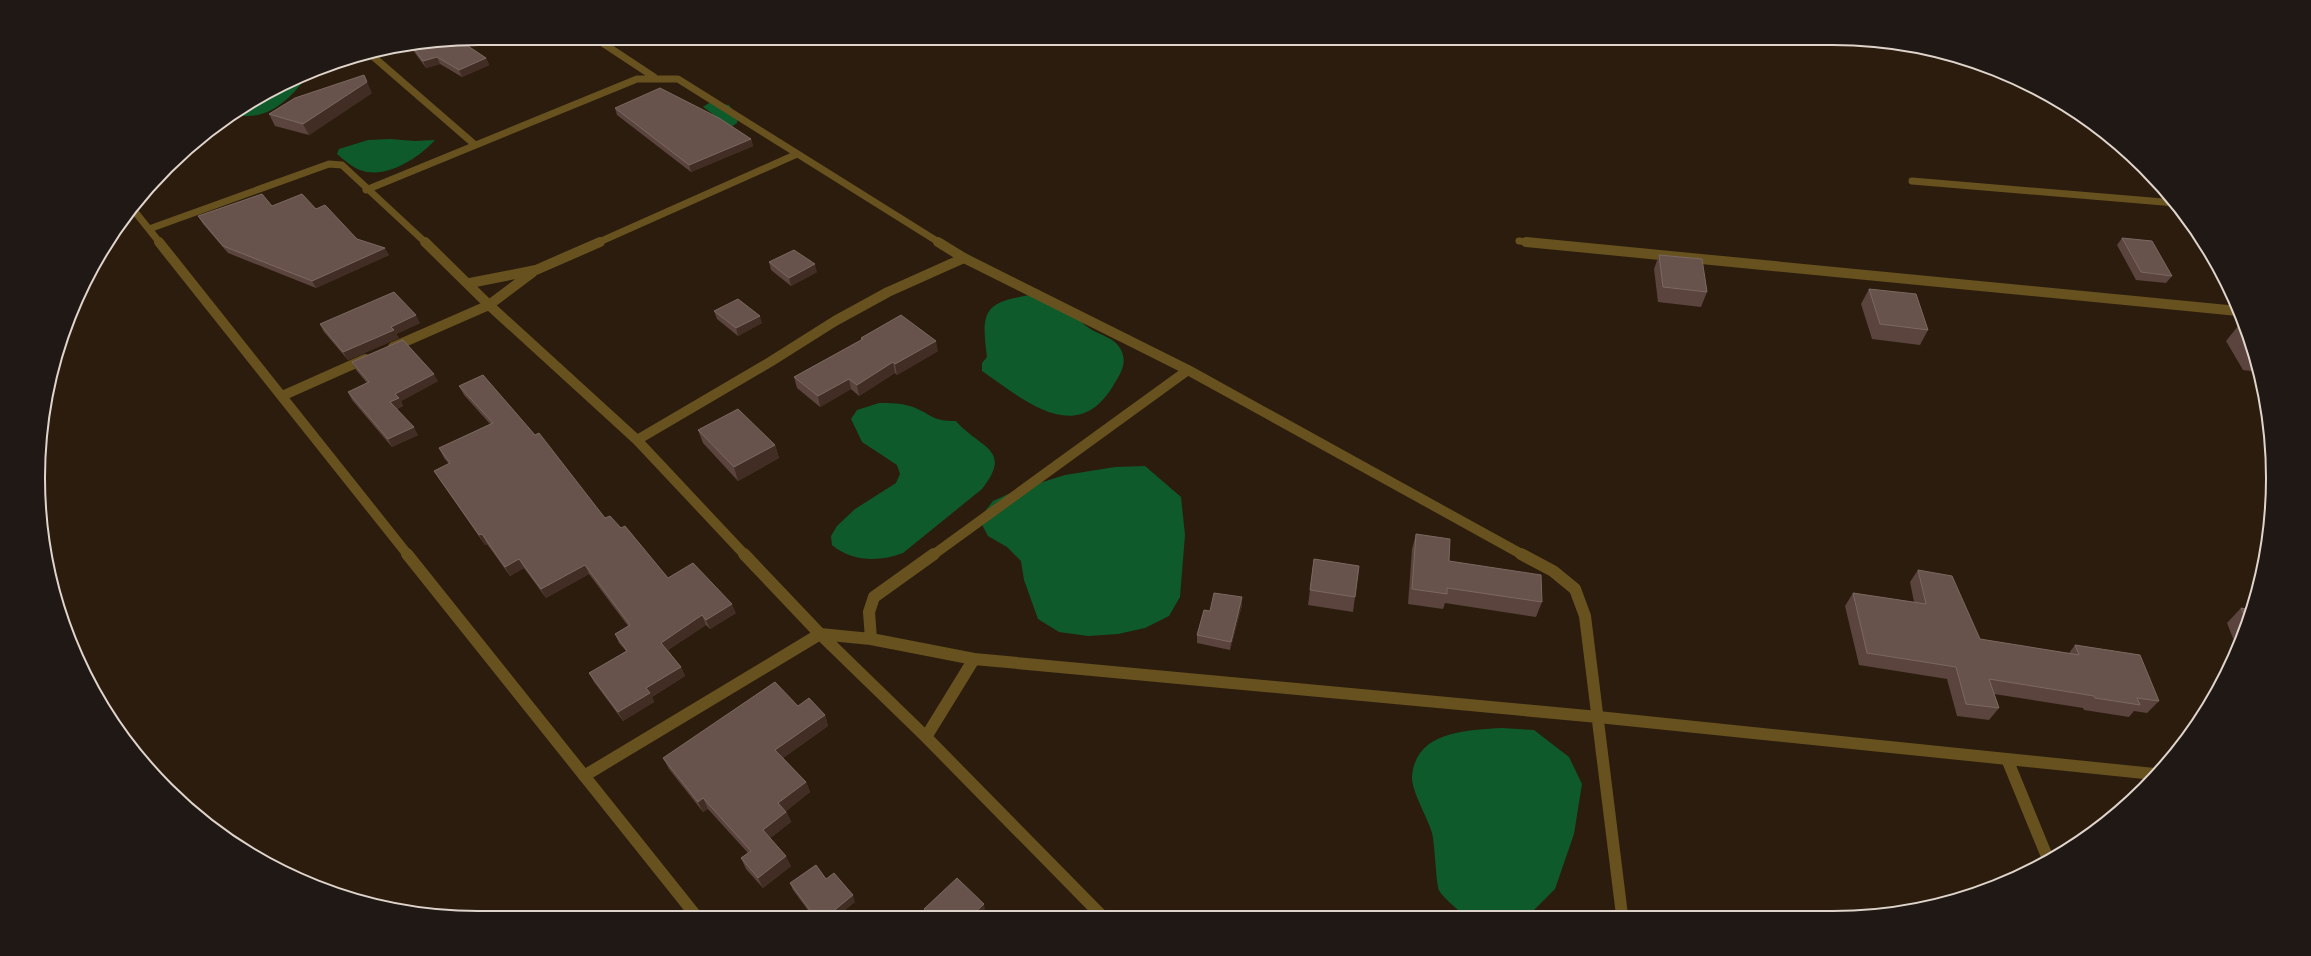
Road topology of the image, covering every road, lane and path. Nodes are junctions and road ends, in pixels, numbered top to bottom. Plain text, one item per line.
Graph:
1 (606, 45) edge
2 (374, 58) edge
3 (654, 77) junction
4 (474, 144) junction
5 (797, 154) junction
6 (1912, 181) dead end
7 (366, 190) junction
8 (2166, 201) edge
9 (135, 212) edge
10 (149, 229) junction
11 (1519, 240) dead end
12 (964, 258) junction
13 (536, 270) junction
14 (470, 283) junction
15 (489, 305) junction
16 (2232, 310) edge
17 (1188, 370) junction
18 (282, 396) junction
19 (637, 440) junction
20 (820, 634) junction
21 (871, 639) junction
22 (974, 659) junction
23 (1598, 717) junction
24 (926, 737) junction
25 (2007, 759) junction
26 (2149, 773) edge
27 (584, 776) junction
28 (2046, 855) edge
29 (692, 911) edge
30 (1097, 911) edge
31 (1622, 911) edge

1 - 3 street
2 - 4 street
3 - 4 street
3 - 5 street
4 - 7 street
5 - 12 street
5 - 13 street
6 - 8 street
7 - 10 street
7 - 14 street
9 - 10 street
10 - 18 street
11 - 16 street
12 - 17 street
12 - 19 street
13 - 14 street
13 - 15 street
14 - 15 street
15 - 18 street
15 - 19 street
17 - 21 street
17 - 23 street
18 - 27 street
19 - 20 street
20 - 21 street
20 - 24 street
20 - 27 street
21 - 22 street
22 - 23 street
22 - 24 street
23 - 25 street
23 - 31 street
24 - 30 street
25 - 26 street
25 - 28 street
27 - 29 street

